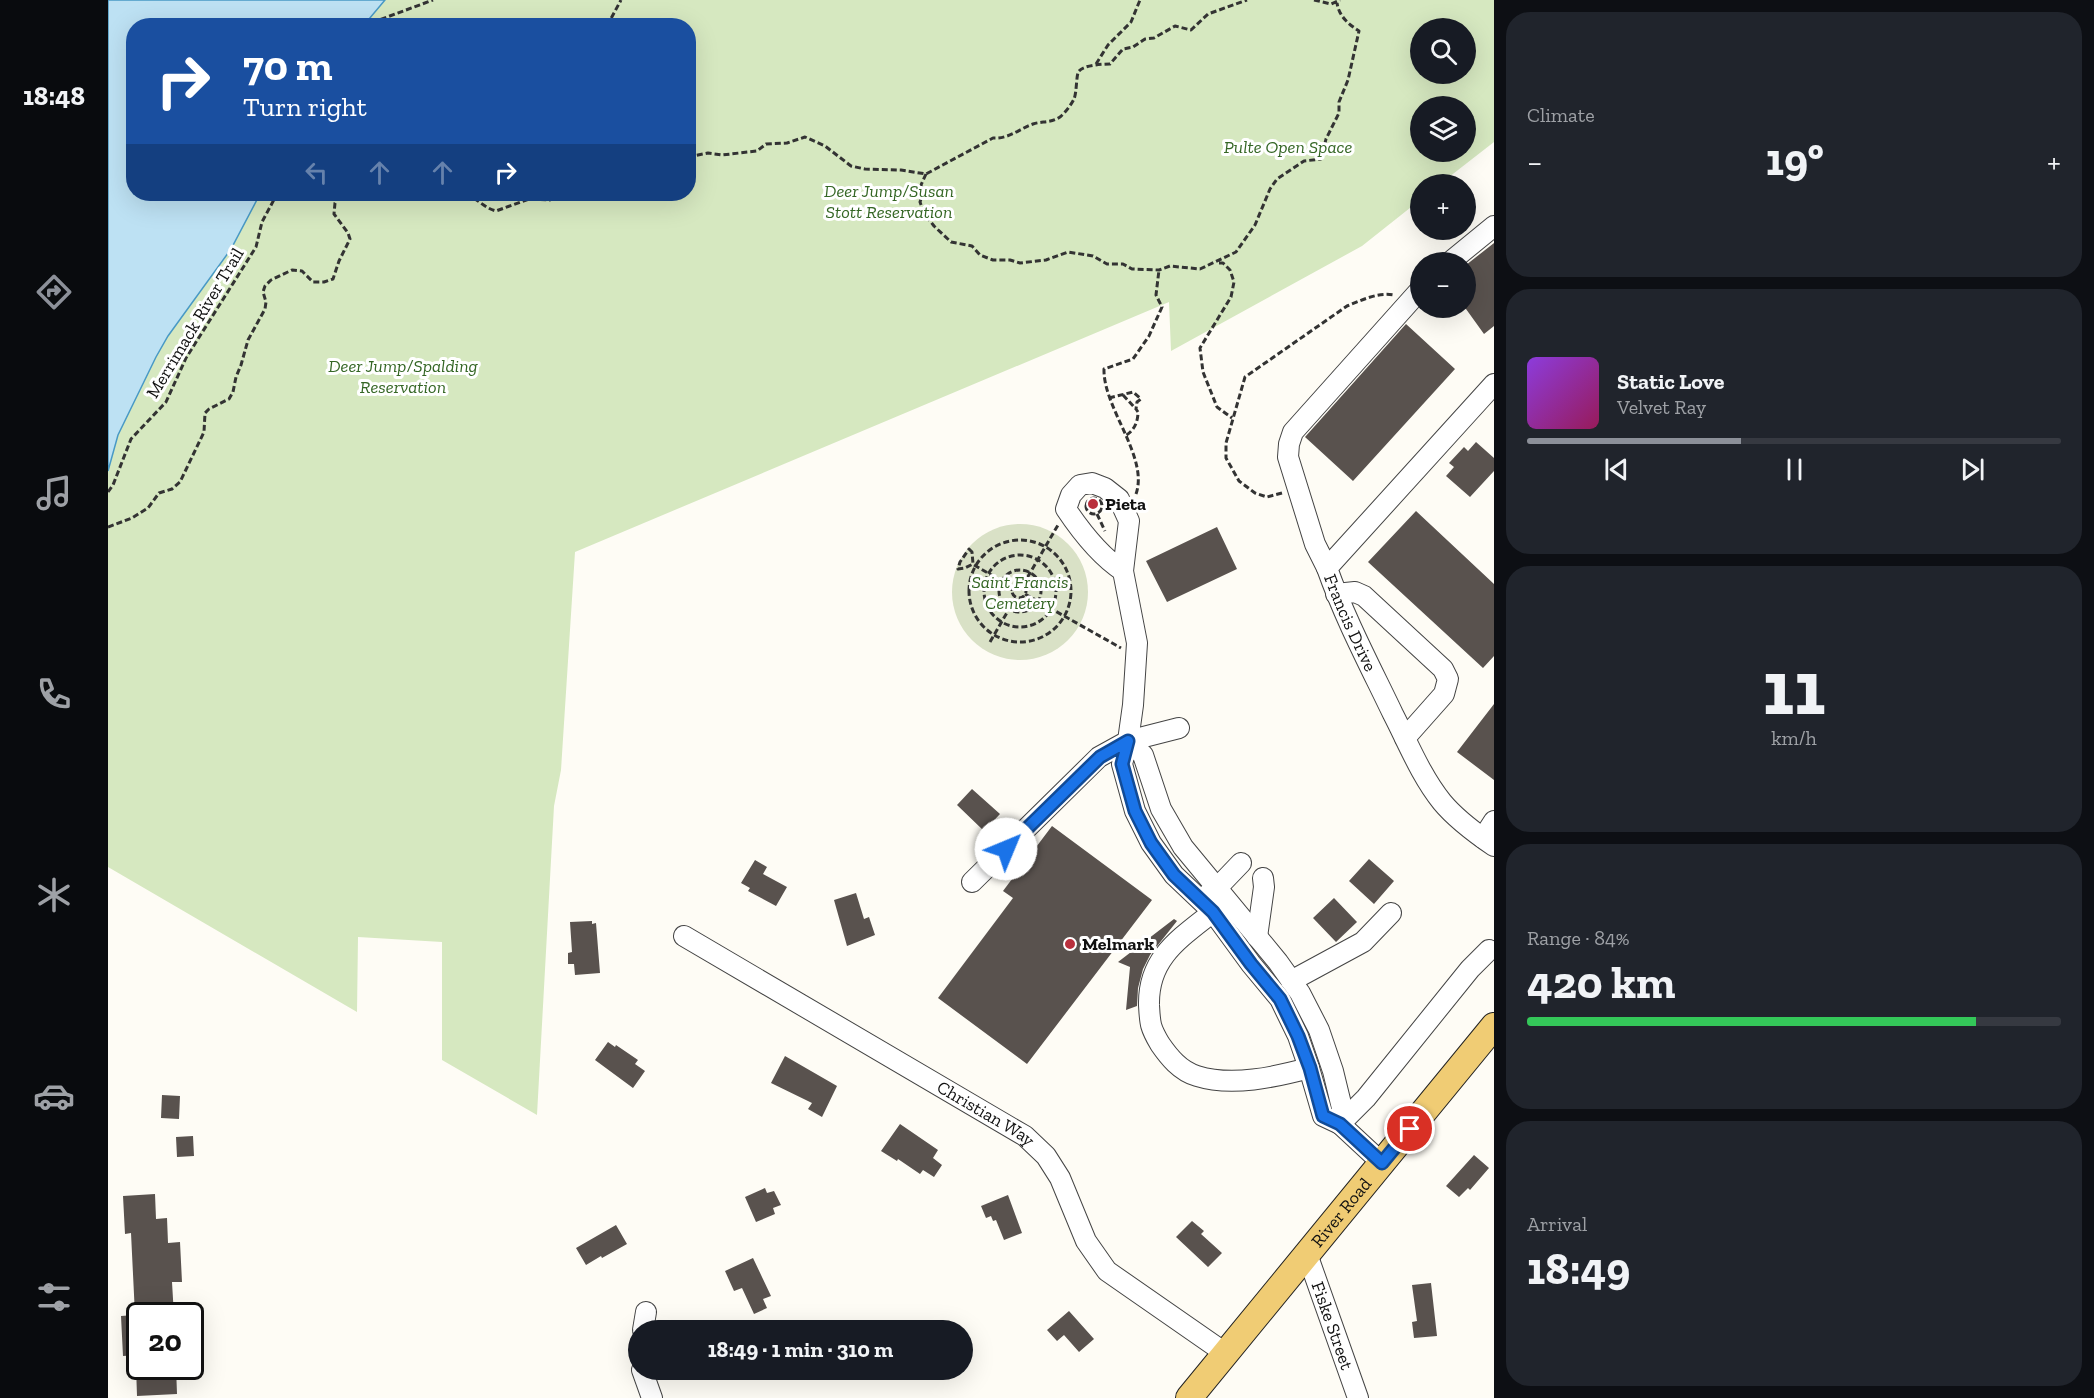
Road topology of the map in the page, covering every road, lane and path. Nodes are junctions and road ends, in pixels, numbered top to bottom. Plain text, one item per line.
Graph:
1 (433, 0) edge
2 (621, 0) edge
3 (1140, 0) edge
4 (1247, 0) edge
5 (1314, 0) edge
6 (1339, 1) edge
7 (384, 18) edge
8 (611, 18) edge
9 (1096, 64) junction
10 (696, 155) edge
11 (926, 174) junction
12 (273, 201) edge
13 (336, 201) edge
14 (479, 201) edge
15 (524, 201) edge
16 (1494, 226) edge
17 (1462, 252) edge
18 (1225, 258) junction
19 (1217, 262) junction
20 (1223, 263) junction
21 (1159, 270) junction
22 (1410, 296) edge
23 (1410, 301) edge
24 (1494, 384) edge
25 (1123, 395) junction
26 (1109, 398) junction
27 (1136, 409) junction
28 (1233, 418) junction
29 (1125, 436) junction
30 (1298, 490) junction
31 (108, 492) edge
32 (1102, 507) joint
33 (1066, 509) junction
34 (1129, 521) junction
35 (108, 527) edge
36 (1045, 547) junction
37 (1038, 560) junction
38 (974, 565) junction
39 (1327, 568) junction
40 (1123, 572) junction
41 (988, 573) junction
42 (1030, 573) junction
43 (1001, 580) junction
44 (1023, 585) junction
45 (1014, 588) junction
46 (1025, 594) junction
47 (1336, 594) junction
48 (1016, 597) junction
49 (1038, 602) junction
50 (1009, 609) junction
51 (1051, 609) junction
52 (1064, 616) junction
53 (1002, 622) junction
54 (994, 635) junction
55 (990, 642) dead end
56 (1136, 656) junction
57 (1179, 728) dead end
58 (1405, 738) junction
59 (1128, 741) junction
60 (1494, 821) edge
61 (1488, 842) edge
62 (1241, 863) dead end
63 (1263, 878) dead end
64 (972, 882) dead end
65 (1217, 888) junction
66 (1206, 906) junction
67 (1391, 914) dead end
68 (684, 936) dead end
69 (1257, 937) junction
70 (1489, 950) dead end
71 (1292, 981) junction
72 (1494, 1026) edge
73 (1310, 1068) junction
74 (1340, 1124) junction
75 (1382, 1163) junction
76 (1307, 1254) junction
77 (1225, 1353) junction
78 (646, 1380) edge
79 (652, 1398) edge
80 (1189, 1398) edge
81 (1358, 1398) edge

1 - 7 path
2 - 8 path
3 - 9 path
4 - 9 path
5 - 6 path
6 - 18 path
9 - 11 path
10 - 11 path
11 - 21 path
12 - 31 path, Merrimack River Trail
13 - 35 path
14 - 15 path
16 - 17 street
18 - 19 path
18 - 20 path
19 - 20 path
19 - 21 path
20 - 28 path
21 - 26 path
22 - 28 path
23 - 30 street
24 - 39 street, Francis Drive
25 - 26 path
25 - 27 path
25 - 27 path
26 - 29 path
27 - 29 path
28 - 30 path
29 - 34 path
30 - 39 street
32 - 32 path
33 - 34 street
33 - 36 path
33 - 40 street
34 - 40 street
36 - 37 path
36 - 38 path
36 - 52 path
37 - 41 path
37 - 42 path
37 - 51 path
38 - 38 path
38 - 41 path
38 - 54 path
39 - 47 street, Francis Drive
40 - 56 street
41 - 43 path
41 - 53 path
42 - 43 path
42 - 44 path
42 - 49 path
43 - 45 path
43 - 50 path
44 - 45 path
44 - 46 path
45 - 48 path
46 - 48 path
46 - 49 path
47 - 58 street, Francis Drive
47 - 58 street
48 - 50 path
49 - 50 path
49 - 51 path
50 - 53 path
51 - 52 path
51 - 53 path
52 - 54 path
52 - 56 path
53 - 54 path
54 - 55 path
56 - 59 street
57 - 59 street
58 - 61 street, Francis Drive
59 - 64 street
59 - 65 street
59 - 66 street
60 - 61 street
62 - 65 street
63 - 69 street
65 - 66 street
65 - 69 street
66 - 73 street
66 - 73 street
67 - 71 street
68 - 77 street, Christian Way
69 - 71 street
70 - 74 street
71 - 74 street
72 - 75 main road, River Road
73 - 74 street
74 - 75 street
75 - 76 main road, River Road
76 - 77 main road, River Road
76 - 81 street, Fiske Street
77 - 80 main road, River Road
78 - 79 street

